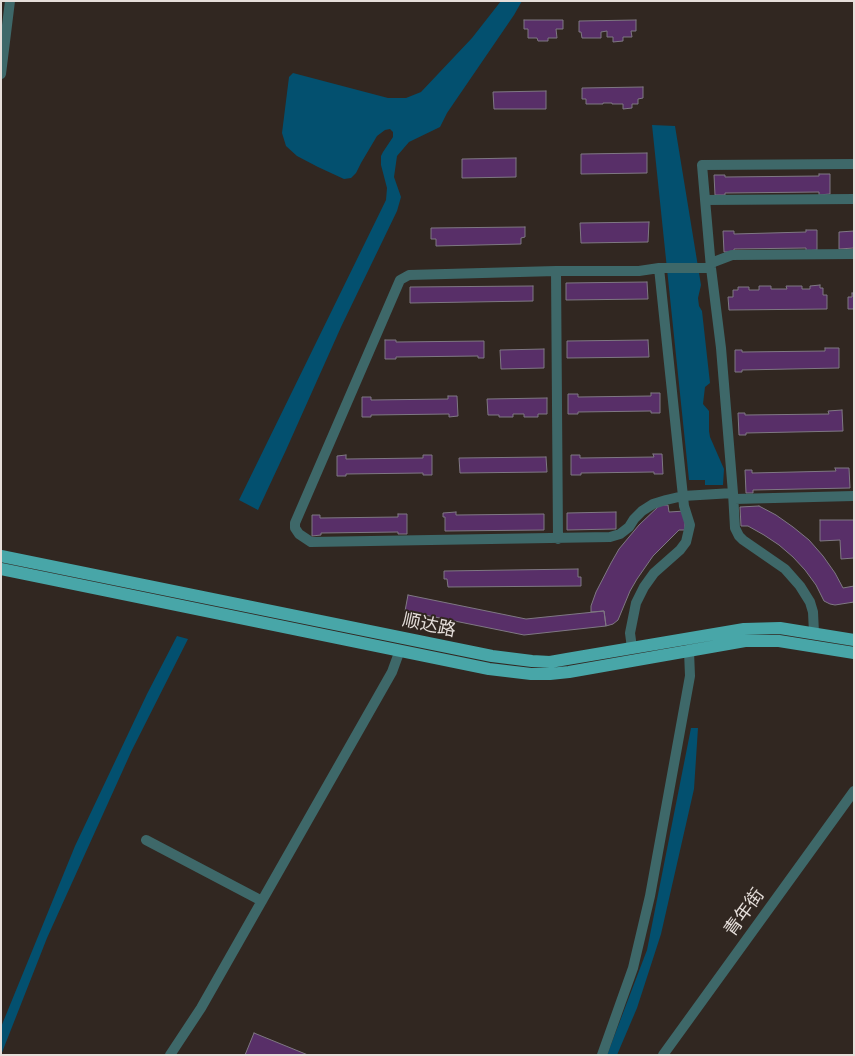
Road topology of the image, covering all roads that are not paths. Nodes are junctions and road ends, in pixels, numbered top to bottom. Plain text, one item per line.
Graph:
1 (10, 1) edge
2 (1, 74) edge
3 (854, 164) edge
4 (854, 199) edge
5 (705, 200) junction
6 (854, 254) edge
7 (711, 265) junction
8 (659, 268) junction
9 (556, 271) junction
10 (683, 496) junction
11 (733, 496) junction
12 (854, 496) edge
13 (558, 539) junction
14 (1, 556) edge
15 (1, 569) edge
16 (814, 633) junction
17 (854, 640) edge
18 (632, 648) junction
19 (400, 650) junction
20 (689, 651) junction
21 (854, 653) edge
22 (854, 791) edge
23 (146, 840) dead end
24 (262, 901) junction
25 (170, 1055) edge
26 (602, 1055) edge
27 (663, 1055) edge

1 - 2 street
3 - 5 street
4 - 5 street
5 - 7 street
6 - 7 street
7 - 8 street
7 - 11 street
8 - 9 street
8 - 10 street
9 - 13 street
9 - 13 street
10 - 11 street
10 - 13 street
10 - 18 street
11 - 12 street
11 - 16 street
14 - 18 main road, 顺达路
15 - 19 main road, 顺达路
16 - 17 main road, 顺达路
16 - 18 main road, 顺达路
19 - 20 main road, 顺达路
19 - 24 street
20 - 21 main road, 顺达路
20 - 26 street
22 - 27 street, 青年街
23 - 24 street
24 - 25 street

